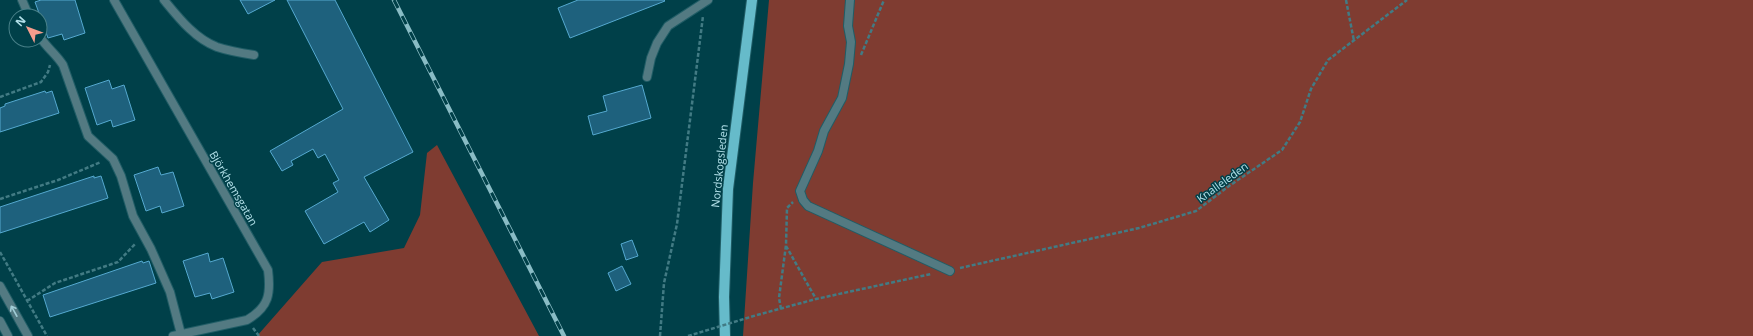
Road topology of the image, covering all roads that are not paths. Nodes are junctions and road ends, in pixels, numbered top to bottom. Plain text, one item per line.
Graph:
1 (114, 0) edge
2 (164, 0) edge
3 (752, 0) edge
4 (850, 0) edge
5 (706, 1) edge
6 (48, 47) edge
7 (254, 55) dead end
8 (647, 77) dead end
9 (950, 271) road end
10 (0, 286) edge
11 (0, 321) edge
12 (177, 335) edge
13 (8, 336) edge
14 (28, 336) edge
15 (725, 336) edge

1 - 12 street, Björkhemsgatan
2 - 7 street
3 - 15 main road, Nordskogsleden
4 - 9 street
5 - 8 street
6 - 12 street
14 -> 10 street
11 - 13 street

